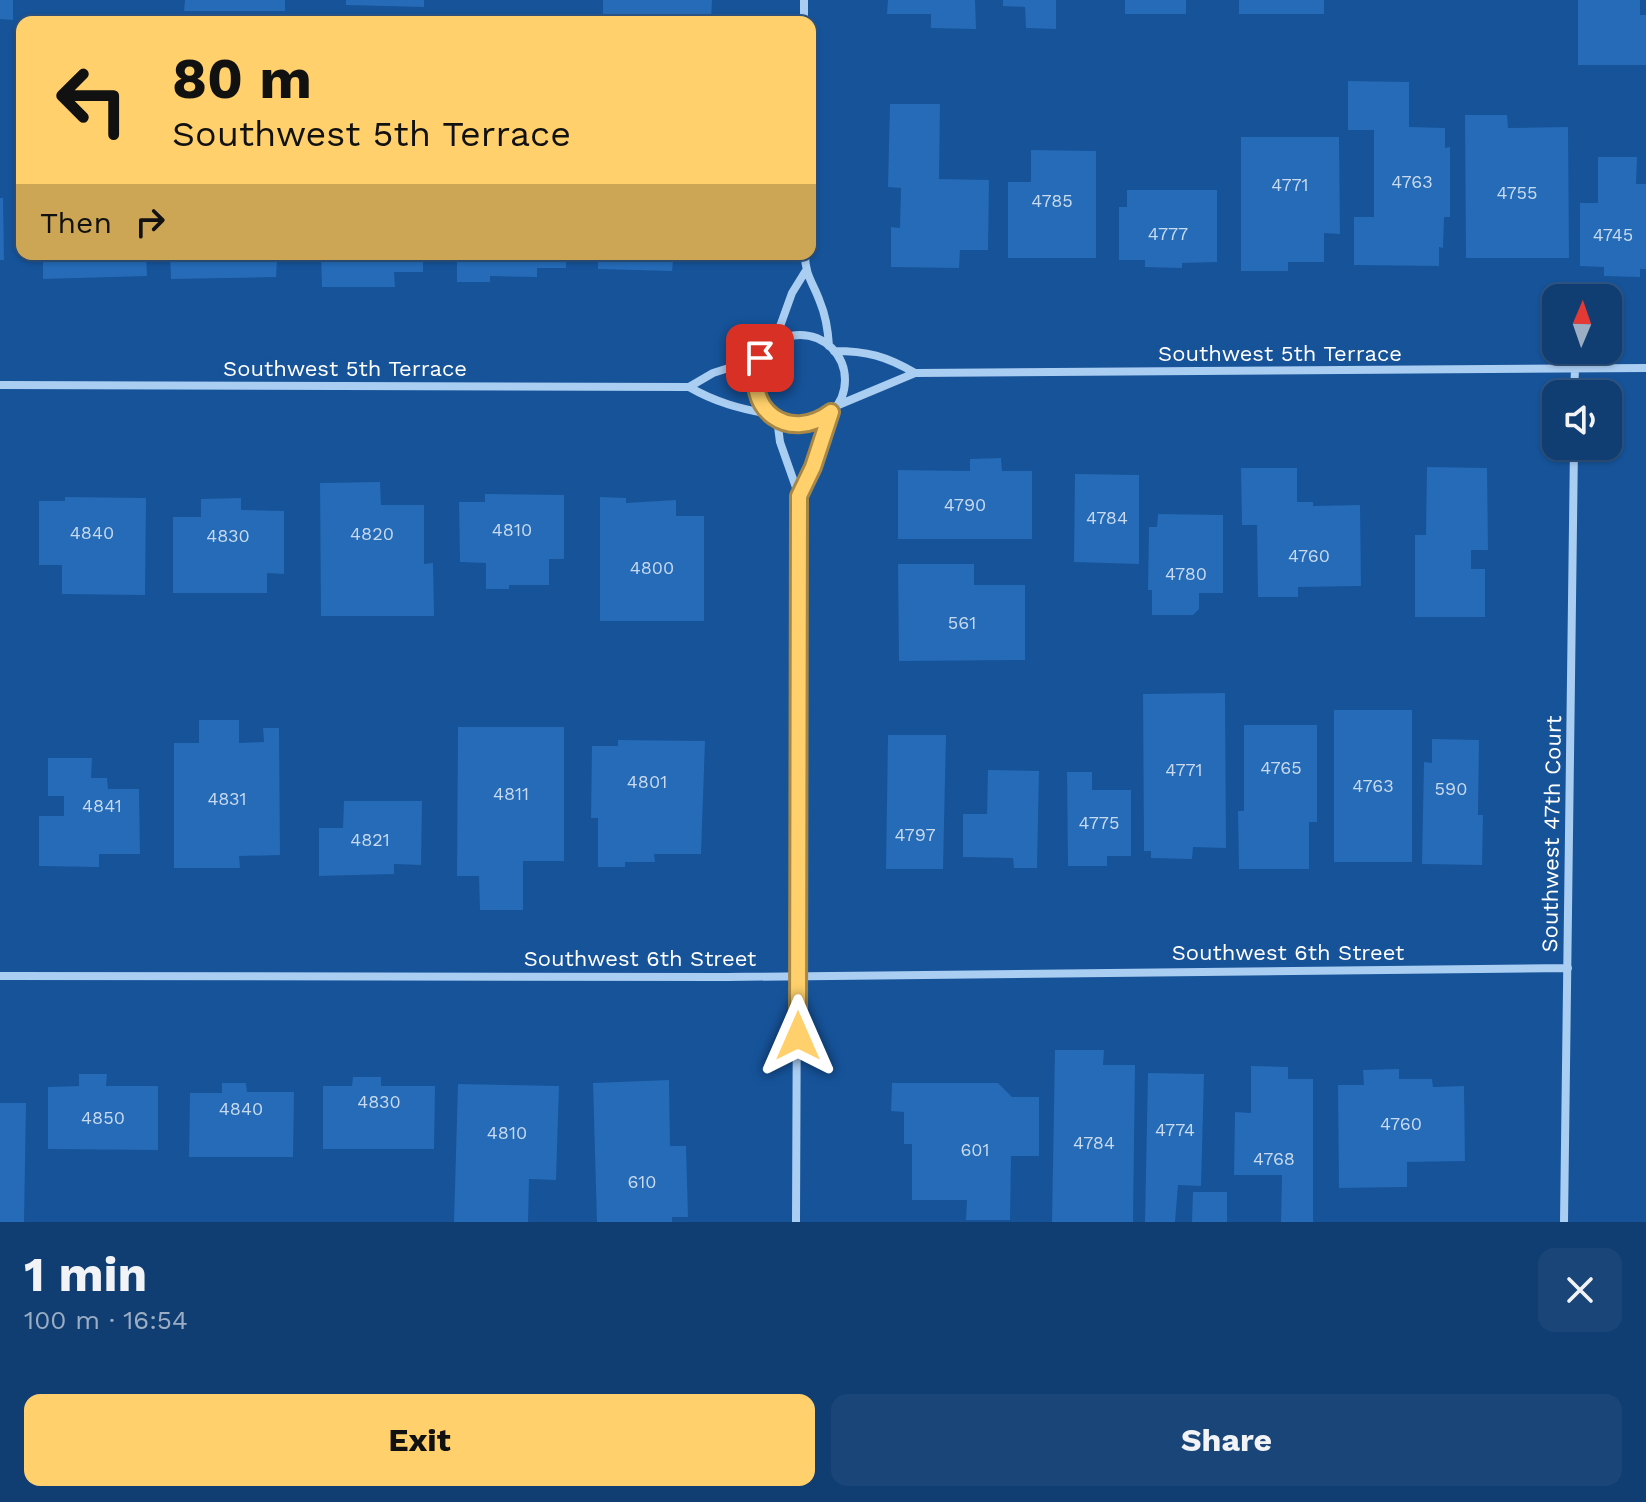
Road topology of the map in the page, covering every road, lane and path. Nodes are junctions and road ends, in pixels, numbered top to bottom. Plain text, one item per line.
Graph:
1 (805, 260) edge
2 (805, 272) junction
3 (774, 343) junction
4 (832, 348) junction
5 (760, 358) junction
6 (1646, 368) edge
7 (1575, 369) junction
8 (915, 373) junction
9 (1575, 380) edge
10 (0, 385) edge
11 (689, 387) junction
12 (834, 409) junction
13 (773, 416) junction
14 (1574, 460) edge
15 (799, 496) junction
16 (1568, 968) junction
17 (799, 974) junction
18 (0, 976) edge
19 (796, 1222) edge
20 (1564, 1222) edge

1 - 2 street
2 - 3 street
2 - 4 street
3 - 4 street, Southwest 5th Terrace
3 - 5 street, Southwest 5th Terrace
4 - 8 street, Southwest 5th Terrace
4 - 12 street
5 - 11 street, Southwest 5th Terrace
5 - 13 street
6 - 7 street, Southwest 5th Terrace
7 - 8 street, Southwest 5th Terrace
7 - 9 street
8 - 12 street, Southwest 5th Terrace
10 - 11 street, Southwest 5th Terrace
11 - 13 street, Southwest 5th Terrace
12 - 13 street, Southwest 5th Terrace
12 - 15 street
13 - 15 street
14 - 16 street, Southwest 47th Court
15 - 17 street
16 - 17 street, Southwest 6th Street
16 - 20 street, Southwest 47th Court
17 - 18 street, Southwest 6th Street
17 - 19 street

